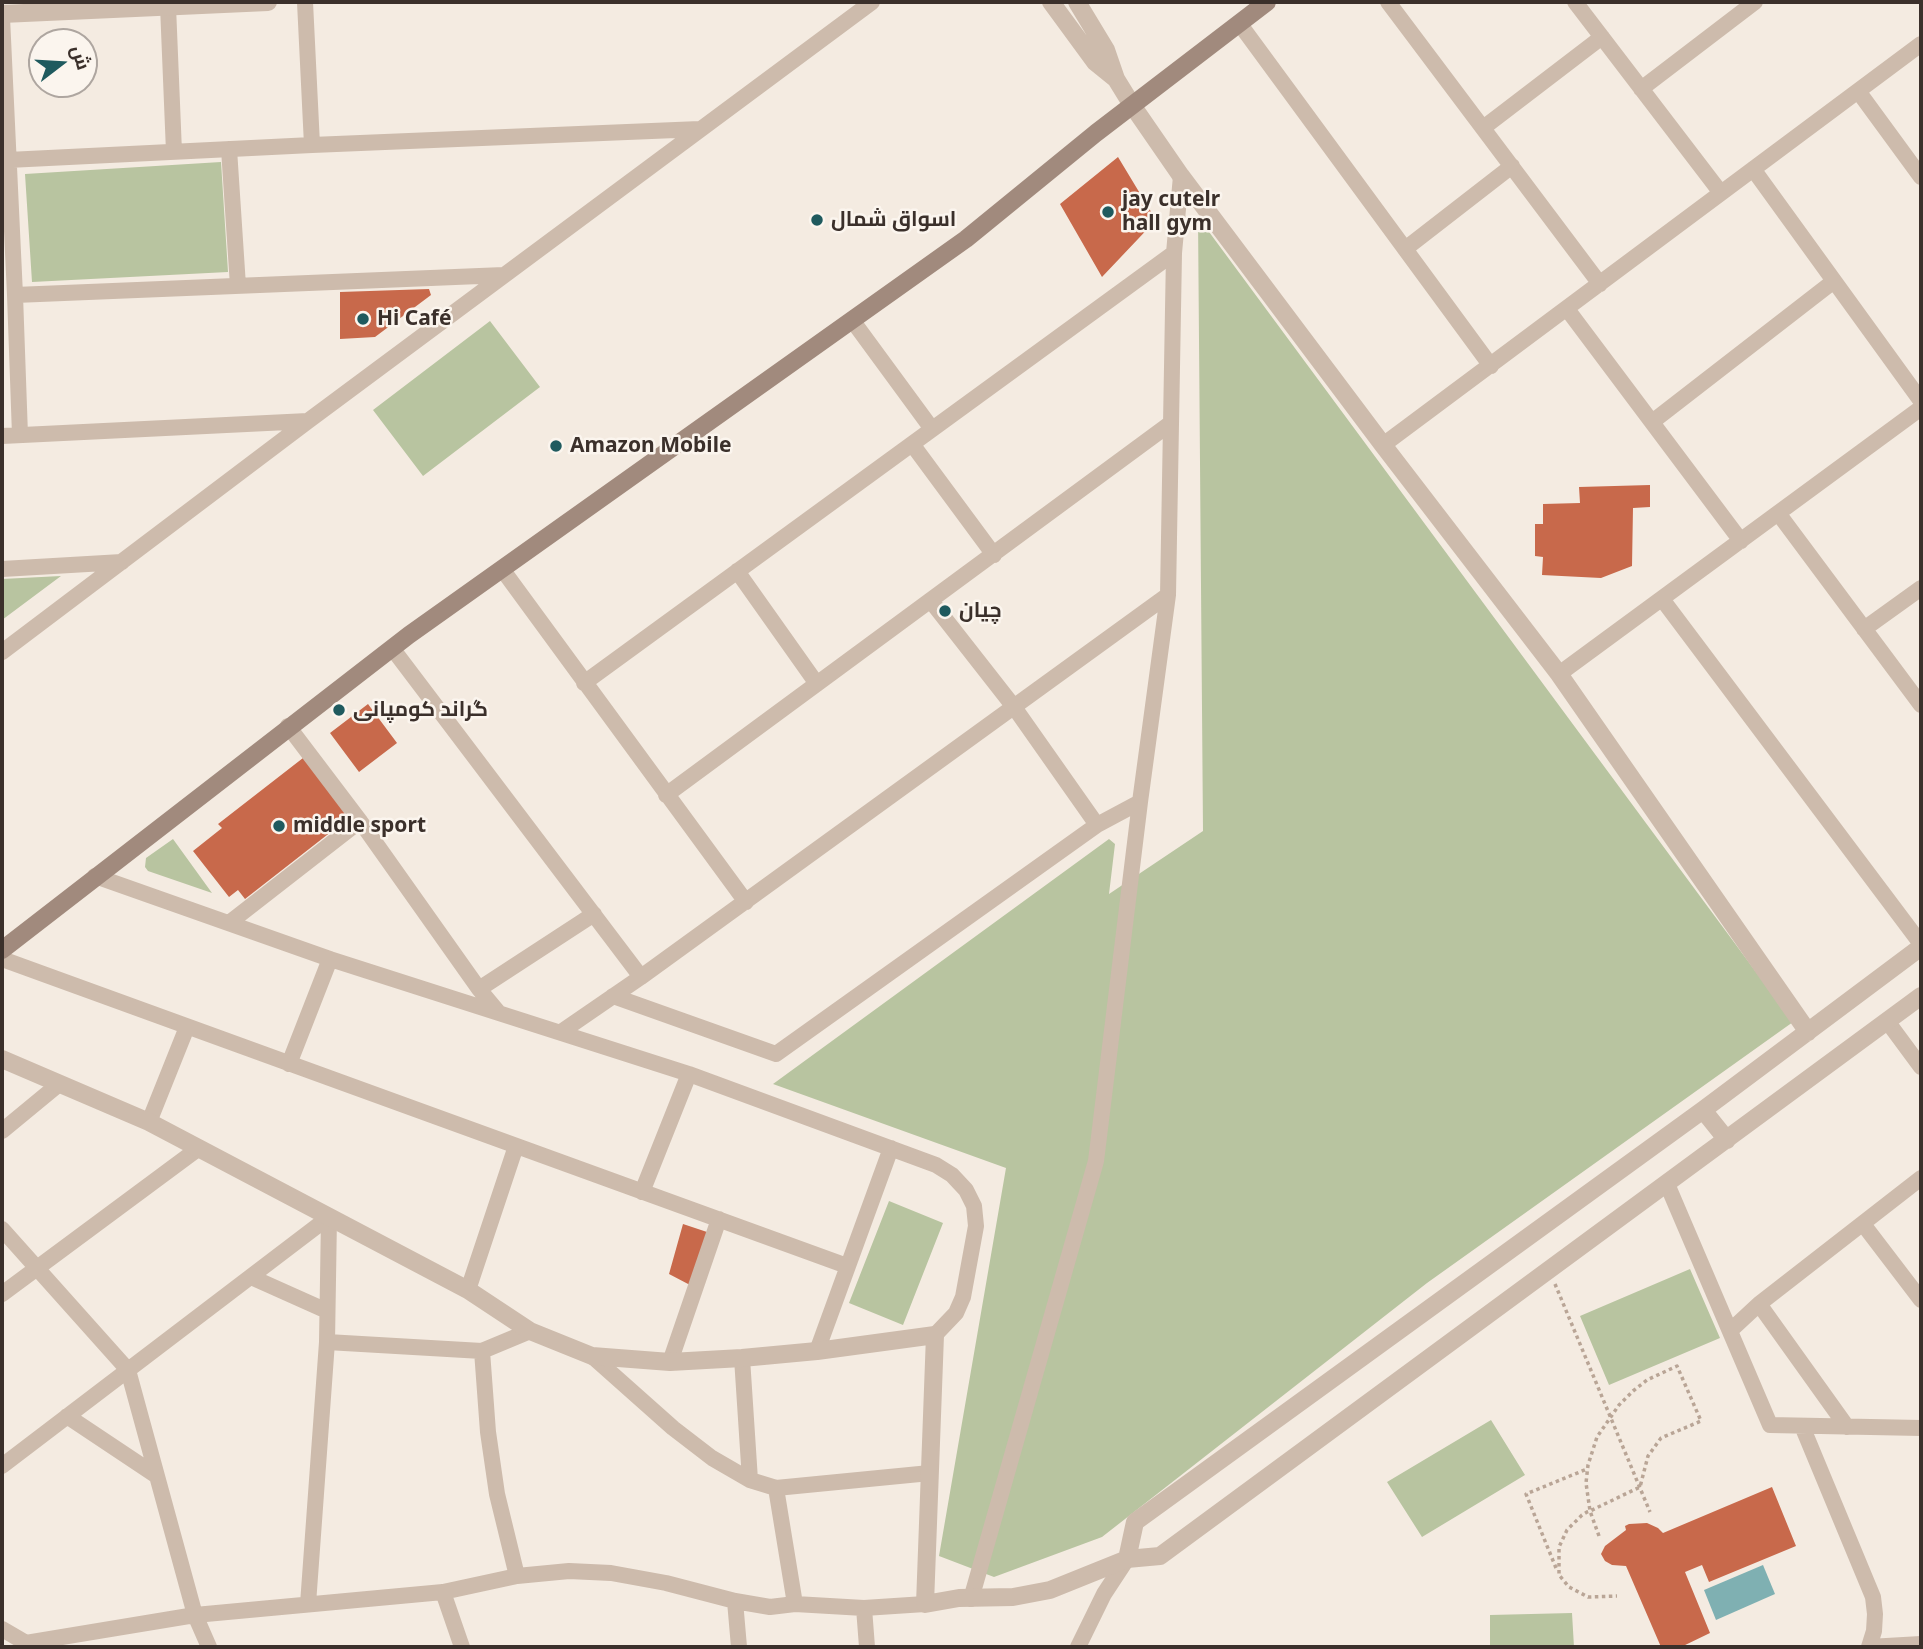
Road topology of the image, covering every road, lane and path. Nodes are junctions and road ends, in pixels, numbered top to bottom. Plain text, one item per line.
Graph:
1 (268, 2) edge
2 (305, 2) edge
3 (872, 2) edge
4 (1051, 2) edge
5 (1077, 2) edge
6 (1267, 2) edge
7 (1388, 2) edge
8 (1575, 2) edge
9 (1755, 2) edge
10 (89, 6) edge
11 (168, 6) junction
12 (2, 16) edge
13 (1239, 23) junction
14 (1602, 37) junction
15 (1921, 44) edge
16 (1116, 79) junction
17 (1641, 89) junction
18 (3, 90) edge
19 (1858, 91) junction
20 (1132, 105) junction
21 (1483, 128) junction
22 (700, 129) junction
23 (312, 145) junction
24 (229, 149) junction
25 (174, 152) junction
26 (8, 160) junction
27 (1512, 166) junction
28 (1753, 169) junction
29 (1181, 176) junction
30 (1921, 177) edge
31 (1721, 193) junction
32 (1405, 249) junction
33 (1174, 253) junction
34 (504, 275) junction
35 (1834, 281) junction
36 (1600, 284) junction
37 (238, 286) junction
38 (15, 295) junction
39 (1567, 309) junction
40 (852, 320) junction
41 (1491, 366) junction
42 (1921, 401) edge
43 (1921, 408) edge
44 (308, 421) junction
45 (1652, 422) junction
46 (1171, 423) junction
47 (932, 429) junction
48 (20, 435) junction
49 (2, 436) edge
50 (912, 444) junction
51 (1383, 445) junction
52 (1778, 513) junction
53 (1741, 541) junction
54 (994, 555) junction
55 (122, 562) junction
56 (2, 569) edge
57 (502, 569) junction
58 (737, 571) junction
59 (1921, 588) edge
60 (1168, 595) junction
61 (1661, 599) junction
62 (931, 601) junction
63 (1864, 629) junction
64 (392, 648) junction
65 (2, 652) edge
66 (1559, 674) junction
67 (584, 683) junction
68 (817, 684) junction
69 (1921, 705) edge
70 (1014, 707) junction
71 (288, 726) junction
72 (666, 795) junction
73 (1140, 802) junction
74 (360, 821) junction
75 (1097, 825) junction
76 (94, 876) junction
77 (746, 902) junction
78 (594, 914) junction
79 (229, 923) junction
80 (1921, 946) edge
81 (2, 950) edge
82 (330, 959) junction
83 (2, 960) edge
84 (641, 977) junction
85 (479, 989) junction
86 (613, 996) junction
87 (1921, 996) edge
88 (501, 1014) junction
89 (1887, 1021) junction
90 (187, 1027) junction
91 (561, 1032) junction
92 (1808, 1032) junction
93 (2, 1059) edge
94 (289, 1064) junction
95 (1921, 1067) edge
96 (689, 1074) junction
97 (59, 1084) junction
98 (1703, 1110) junction
99 (149, 1122) junction
100 (2, 1131) edge
101 (1727, 1140) junction
102 (516, 1146) junction
103 (199, 1148) junction
104 (891, 1148) junction
105 (1921, 1178) edge
106 (1667, 1184) junction
107 (642, 1192) junction
108 (329, 1217) junction
109 (719, 1219) junction
110 (1863, 1224) junction
111 (2, 1229) edge
112 (847, 1266) junction
113 (36, 1268) junction
114 (1549, 1269) junction
115 (251, 1277) junction
116 (468, 1290) junction
117 (2, 1294) edge
118 (1921, 1300) edge
119 (1759, 1304) junction
120 (327, 1311) junction
121 (1731, 1330) junction
122 (530, 1331) junction
123 (935, 1335) junction
124 (327, 1342) junction
125 (482, 1351) junction
126 (817, 1351) junction
127 (592, 1356) junction
128 (742, 1358) junction
129 (670, 1362) junction
130 (128, 1370) junction
131 (67, 1416) junction
132 (1611, 1417) junction
133 (1802, 1426) junction
134 (1847, 1427) junction
135 (1921, 1428) edge
136 (2, 1466) edge
137 (1587, 1469) junction
138 (930, 1473) junction
139 (157, 1476) junction
140 (750, 1480) junction
141 (1640, 1487) junction
142 (776, 1488) junction
143 (1590, 1511) junction
144 (1650, 1512) dead end
145 (1600, 1536) dead end
146 (1127, 1559) junction
147 (1559, 1575) junction
148 (517, 1576) junction
149 (443, 1592) junction
150 (1617, 1596) dead end
151 (971, 1599) junction
152 (735, 1601) junction
153 (308, 1604) junction
154 (795, 1604) junction
155 (925, 1604) junction
156 (864, 1608) junction
157 (195, 1615) junction
158 (2, 1629) edge
159 (1921, 1644) edge
160 (25, 1645) edge
161 (209, 1647) edge
162 (462, 1647) edge
163 (739, 1647) edge
164 (867, 1647) edge
165 (1078, 1647) edge
166 (1869, 1647) edge

1 - 11 street
2 - 23 street
3 - 22 street
4 - 16 street
5 - 16 street
6 - 13 main road
7 - 21 street
8 - 14 street
9 - 17 street
10 - 11 street
10 - 12 street
11 - 25 street
12 - 18 street
13 - 20 main road
13 - 32 street
14 - 17 street
14 - 21 street
15 - 19 street
16 - 20 street
17 - 31 street
18 - 26 street
19 - 28 street
19 - 30 street
20 - 29 street
20 - 40 main road
21 - 27 street
22 - 23 street
22 - 34 street
23 - 24 street
24 - 25 street
24 - 37 street
25 - 26 street
26 - 38 street
27 - 32 street
27 - 36 street
28 - 31 street
28 - 35 street
29 - 33 street
29 - 51 street
31 - 36 street
32 - 41 street
33 - 46 street
33 - 47 street
34 - 37 street
34 - 44 street
35 - 42 street
35 - 45 street
36 - 39 street
37 - 38 street
38 - 48 street
39 - 41 street
39 - 45 street
40 - 47 street
40 - 57 main road
41 - 51 street
43 - 52 street
44 - 48 street
44 - 55 street
45 - 53 street
46 - 54 street
46 - 60 street
47 - 50 street
48 - 49 street
50 - 54 street
50 - 58 street
51 - 66 street
52 - 53 street
52 - 63 street
53 - 61 street
54 - 62 street
55 - 56 street
55 - 65 street
57 - 64 main road
57 - 67 street
58 - 67 street
58 - 68 street
59 - 63 street
60 - 70 street
60 - 73 street
61 - 66 street
61 - 80 street
62 - 68 street
62 - 70 street
63 - 69 street
64 - 71 main road
64 - 78 street
66 - 92 street
67 - 72 street
68 - 72 street
70 - 75 street
70 - 77 street
71 - 74 street
71 - 76 main road
72 - 77 street
73 - 75 street
73 - 151 street
74 - 79 street
74 - 85 street
75 - 86 street
76 - 79 street
76 - 81 main road
77 - 84 street
78 - 84 street
78 - 85 street
79 - 82 street
80 - 92 street
82 - 88 street
82 - 94 street
83 - 90 street
84 - 86 street
85 - 88 street
86 - 91 street
87 - 89 street
88 - 91 street
89 - 95 street
89 - 101 street
90 - 94 street
90 - 99 street
91 - 96 street
92 - 98 street
93 - 97 street
94 - 102 street
96 - 104 street
96 - 107 street
97 - 99 street
97 - 100 street
98 - 101 street
98 - 146 street
99 - 103 street
101 - 106 street
102 - 107 street
102 - 116 street
103 - 108 street
103 - 113 street
104 - 112 street
104 - 123 street
105 - 110 street
106 - 114 street
106 - 121 street
107 - 109 street
108 - 115 street
108 - 116 street
108 - 120 street
109 - 112 street
109 - 129 street
110 - 118 street
110 - 119 street
111 - 113 street
112 - 126 street
113 - 117 street
113 - 130 street
114 - 132 path
114 - 146 street
115 - 120 street
115 - 130 street
116 - 122 street
119 - 121 street
119 - 134 street
120 - 124 street
121 - 133 street
122 - 125 street
122 - 127 street
123 - 126 street
123 - 138 street
124 - 125 street
124 - 153 street
125 - 148 street
126 - 128 street
127 - 129 street
127 - 140 street
128 - 129 street
128 - 140 street
130 - 131 street
130 - 139 street
131 - 136 street
131 - 139 street
132 - 137 path
132 - 141 path
132 - 141 path
133 - 134 street
133 - 166 street
134 - 135 street
137 - 143 path
137 - 147 path
138 - 142 street
138 - 155 street
139 - 157 street
140 - 142 street
141 - 143 path
141 - 144 path
142 - 154 street
143 - 145 path
143 - 147 path
146 - 151 street
146 - 165 street
147 - 150 path
148 - 149 street
148 - 152 street
149 - 153 street
149 - 162 street
151 - 155 street
152 - 154 street
152 - 163 street
153 - 157 street
154 - 156 street
155 - 156 street
156 - 164 street
157 - 160 street
157 - 161 street
158 - 160 street
159 - 166 street

